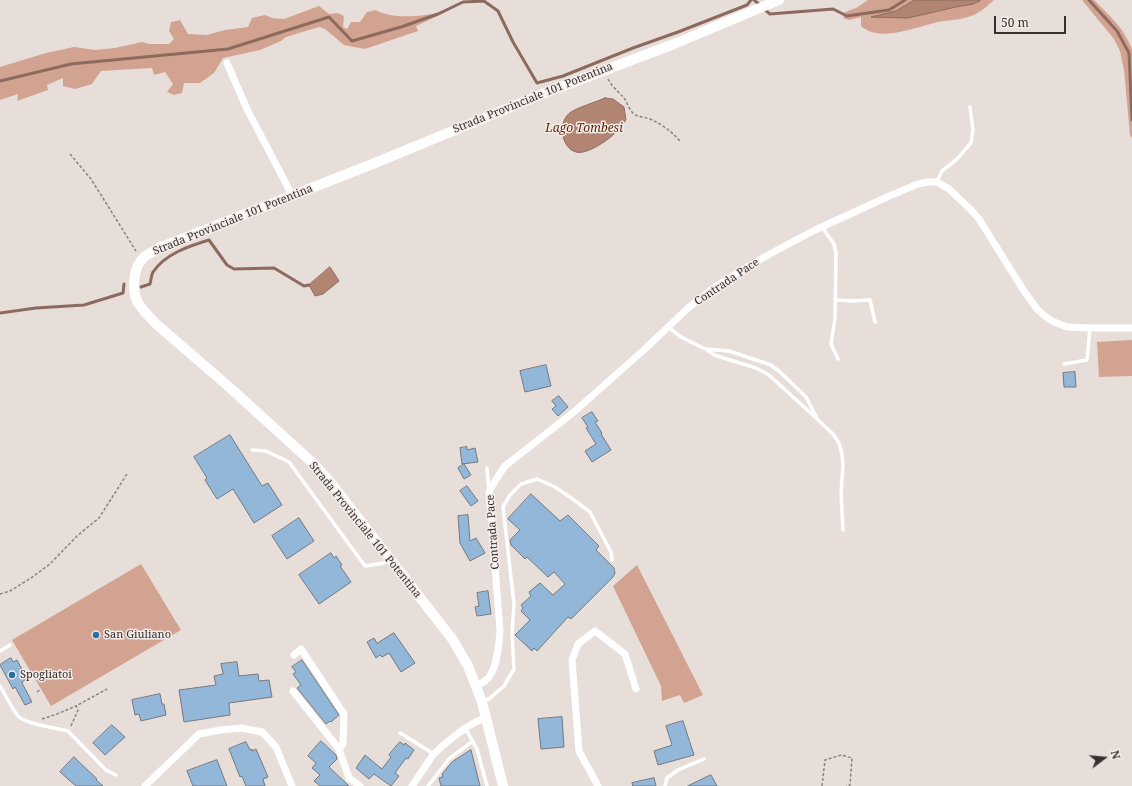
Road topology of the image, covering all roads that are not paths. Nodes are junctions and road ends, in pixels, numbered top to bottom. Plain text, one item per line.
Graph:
1 (778, 0) edge
2 (227, 64) dead end
3 (970, 107) dead end
4 (938, 182) junction
5 (292, 195) junction
6 (822, 227) junction
7 (835, 300) junction
8 (875, 322) dead end
9 (668, 327) junction
10 (1090, 328) junction
11 (1132, 328) edge
12 (706, 349) junction
13 (838, 359) dead end
14 (1064, 364) dead end
15 (818, 420) junction
16 (252, 450) dead end
17 (487, 468) dead end
18 (489, 492) junction
19 (843, 530) dead end
20 (389, 559) junction
21 (612, 560) dead end
22 (10, 645) dead end
23 (0, 651) edge
24 (294, 655) dead end
25 (0, 686) edge
26 (476, 686) junction
27 (636, 689) dead end
28 (293, 691) dead end
29 (482, 702) junction
30 (486, 718) junction
31 (465, 728) junction
32 (400, 733) dead end
33 (473, 741) junction
34 (338, 749) junction
35 (434, 754) junction
36 (704, 759) dead end
37 (116, 775) dead end
38 (145, 786) edge
39 (292, 786) edge
40 (360, 786) edge
41 (412, 786) edge
42 (428, 786) edge
43 (487, 786) edge
44 (503, 786) edge
45 (598, 786) edge
46 (665, 786) edge

1 - 5 main road, Strada Provinciale 101 Potentina
2 - 5 street
3 - 4 lane
4 - 6 street, Contrada Pace
4 - 10 street
5 - 20 main road, Strada Provinciale 101 Potentina
6 - 7 lane
6 - 9 street, Contrada Pace
7 - 8 lane
7 - 13 lane
9 - 12 lane
9 - 18 street, Contrada Pace
10 - 11 street
10 - 14 lane
12 - 15 lane
12 - 15 lane
15 - 19 lane
16 - 20 lane
17 - 18 lane
18 - 26 street, Contrada Pace
20 - 26 main road, Strada Provinciale 101 Potentina
21 - 29 lane
22 - 23 lane
24 - 34 street
25 - 37 lane
26 - 29 main road, Strada Provinciale 101 Potentina
27 - 45 street
28 - 34 street
29 - 30 main road, Strada Provinciale 101 Potentina
30 - 31 street
30 - 44 main road, Strada Provinciale 101 Potentina
31 - 33 lane
31 - 35 street
32 - 35 lane
33 - 42 lane
33 - 43 lane
34 - 40 street
35 - 41 street
36 - 46 lane
38 - 39 street

